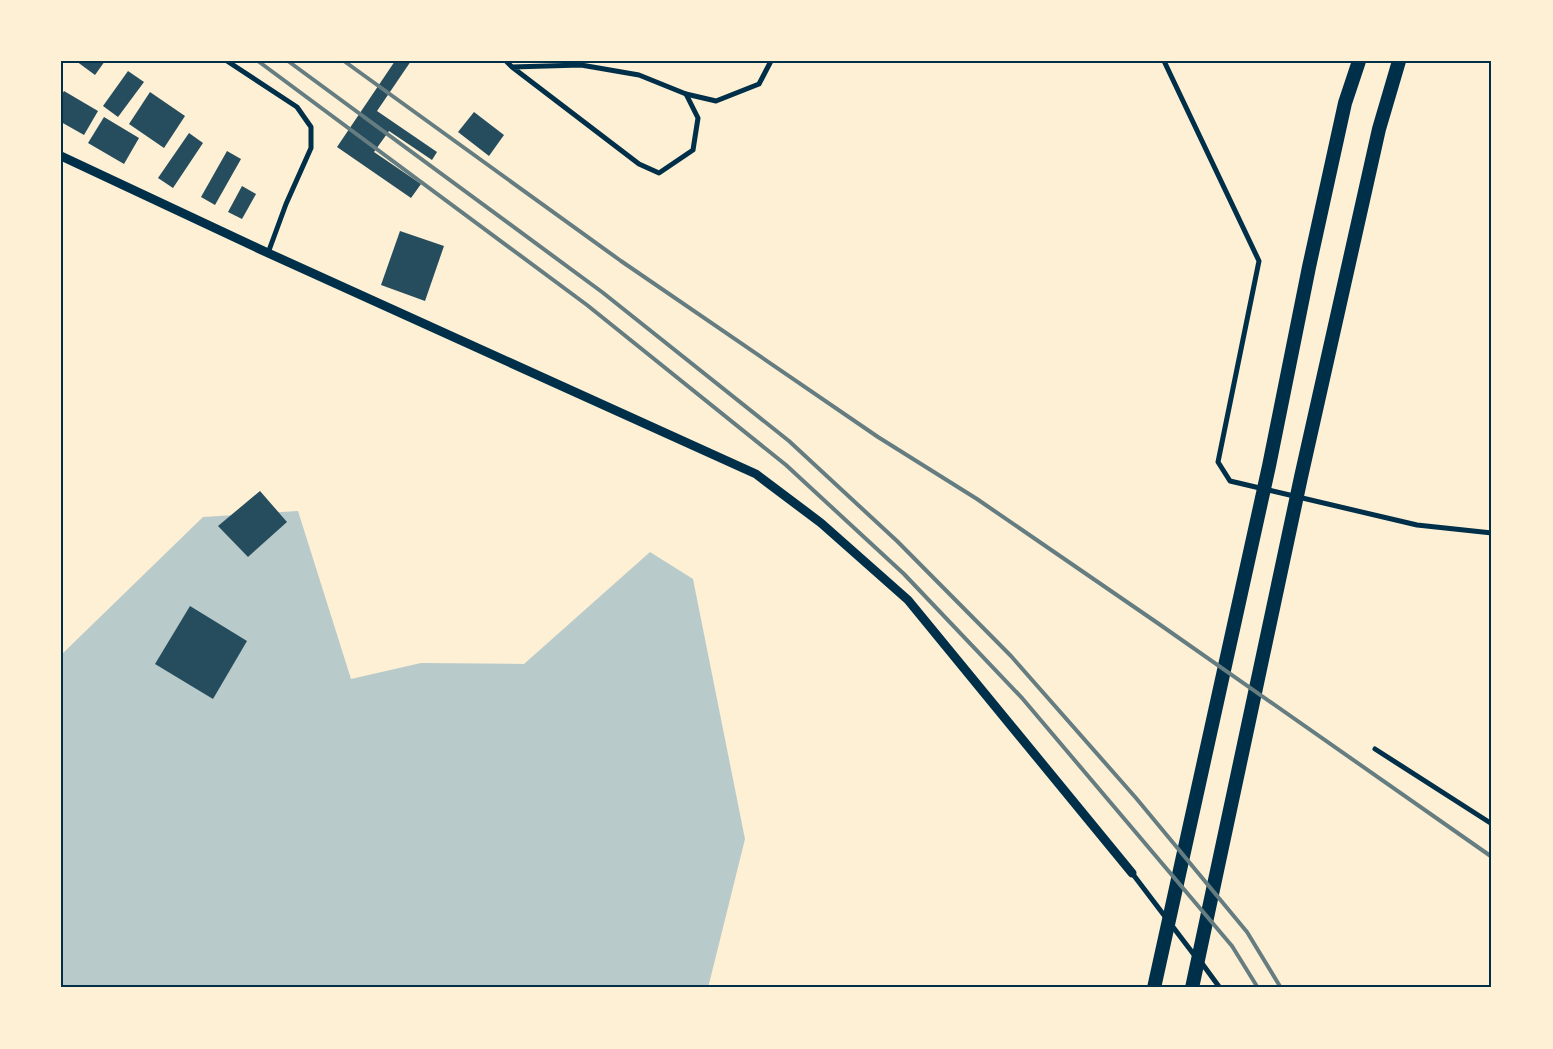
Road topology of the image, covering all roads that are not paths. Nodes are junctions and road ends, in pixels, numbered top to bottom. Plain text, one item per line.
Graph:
1 (227, 61) edge
2 (506, 61) edge
3 (771, 61) edge
4 (1164, 61) edge
5 (1359, 61) edge
6 (1399, 61) edge
7 (512, 66) junction
8 (686, 94) junction
9 (61, 156) edge
10 (268, 253) junction
11 (1492, 534) edge
12 (1375, 749) dead end
13 (1492, 824) edge
14 (1132, 873) joint
15 (1193, 985) edge
16 (1154, 988) edge
17 (1220, 988) edge

1 - 10 street
2 - 7 street
3 - 8 street
4 - 11 street
5 - 16 highway
6 - 15 highway
7 - 8 street
7 - 8 street
9 - 10 street
10 - 14 street
12 - 13 street
14 - 17 street

